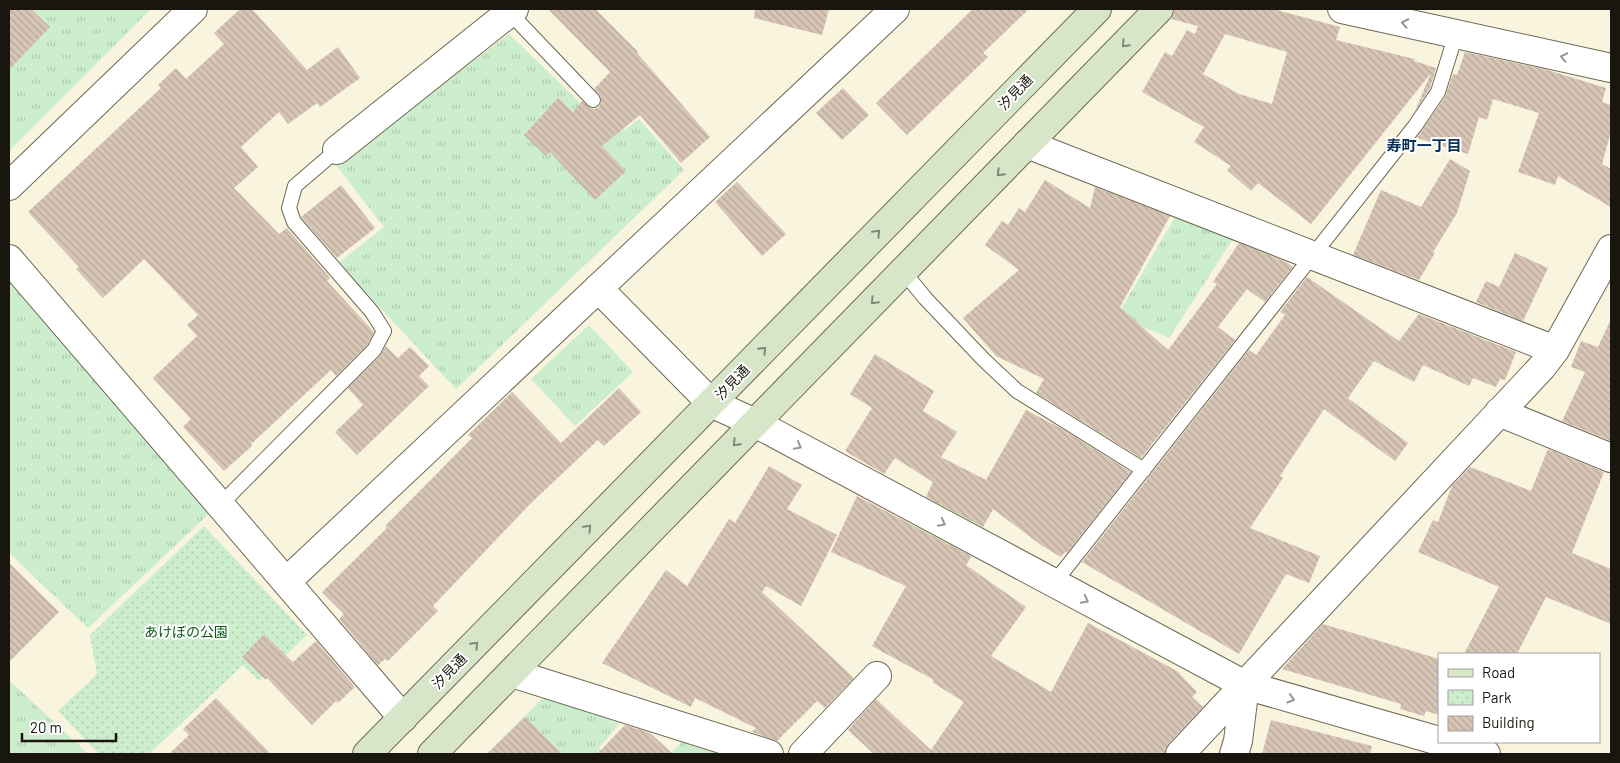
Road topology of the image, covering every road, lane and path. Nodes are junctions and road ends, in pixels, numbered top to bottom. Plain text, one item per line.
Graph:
1 (193, 9) edge
2 (895, 9) edge
3 (1097, 9) edge
4 (1159, 9) edge
5 (1342, 9) edge
6 (512, 11) edge
7 (1456, 34) junction
8 (1611, 68) edge
9 (593, 100) dead end
10 (1027, 144) junction
11 (336, 150) joint
12 (9, 186) edge
13 (1611, 249) edge
14 (1314, 256) junction
15 (9, 259) edge
16 (903, 271) junction
17 (598, 288) junction
18 (1555, 350) junction
19 (711, 403) junction
20 (1499, 412) junction
21 (756, 423) junction
22 (1611, 458) edge
23 (1144, 470) junction
24 (220, 506) junction
25 (286, 582) junction
26 (1054, 583) junction
27 (512, 673) junction
28 (877, 676) dead end
29 (1244, 685) junction
30 (403, 718) junction
31 (1438, 741) edge
32 (1446, 743) edge
33 (367, 754) edge
34 (432, 754) edge
35 (769, 754) edge
36 (803, 754) edge
37 (1180, 754) edge
38 (1234, 754) edge
39 (1486, 754) edge

1 - 12 street
2 - 17 street
19 -> 3 street, 汐見通
4 -> 10 street
7 -> 5 street
6 - 9 lane
6 - 11 street
8 -> 7 street
7 - 14 lane
10 - 14 street
10 -> 16 street
11 - 24 lane
13 - 18 street
14 - 18 street
14 - 23 lane
15 - 24 street
16 -> 21 street
16 - 23 lane
17 - 19 street
17 - 25 street
18 - 20 street
19 - 21 street
30 -> 19 street, 汐見通
20 - 22 street
20 - 29 street
21 -> 26 street
21 -> 27 street
23 - 26 lane
24 - 25 street
25 - 30 street
26 -> 29 street
27 - 34 street
27 - 35 street
28 - 36 street
29 -> 31 street
29 - 37 street
29 - 38 street
30 - 33 street, 汐見通
32 - 39 street

